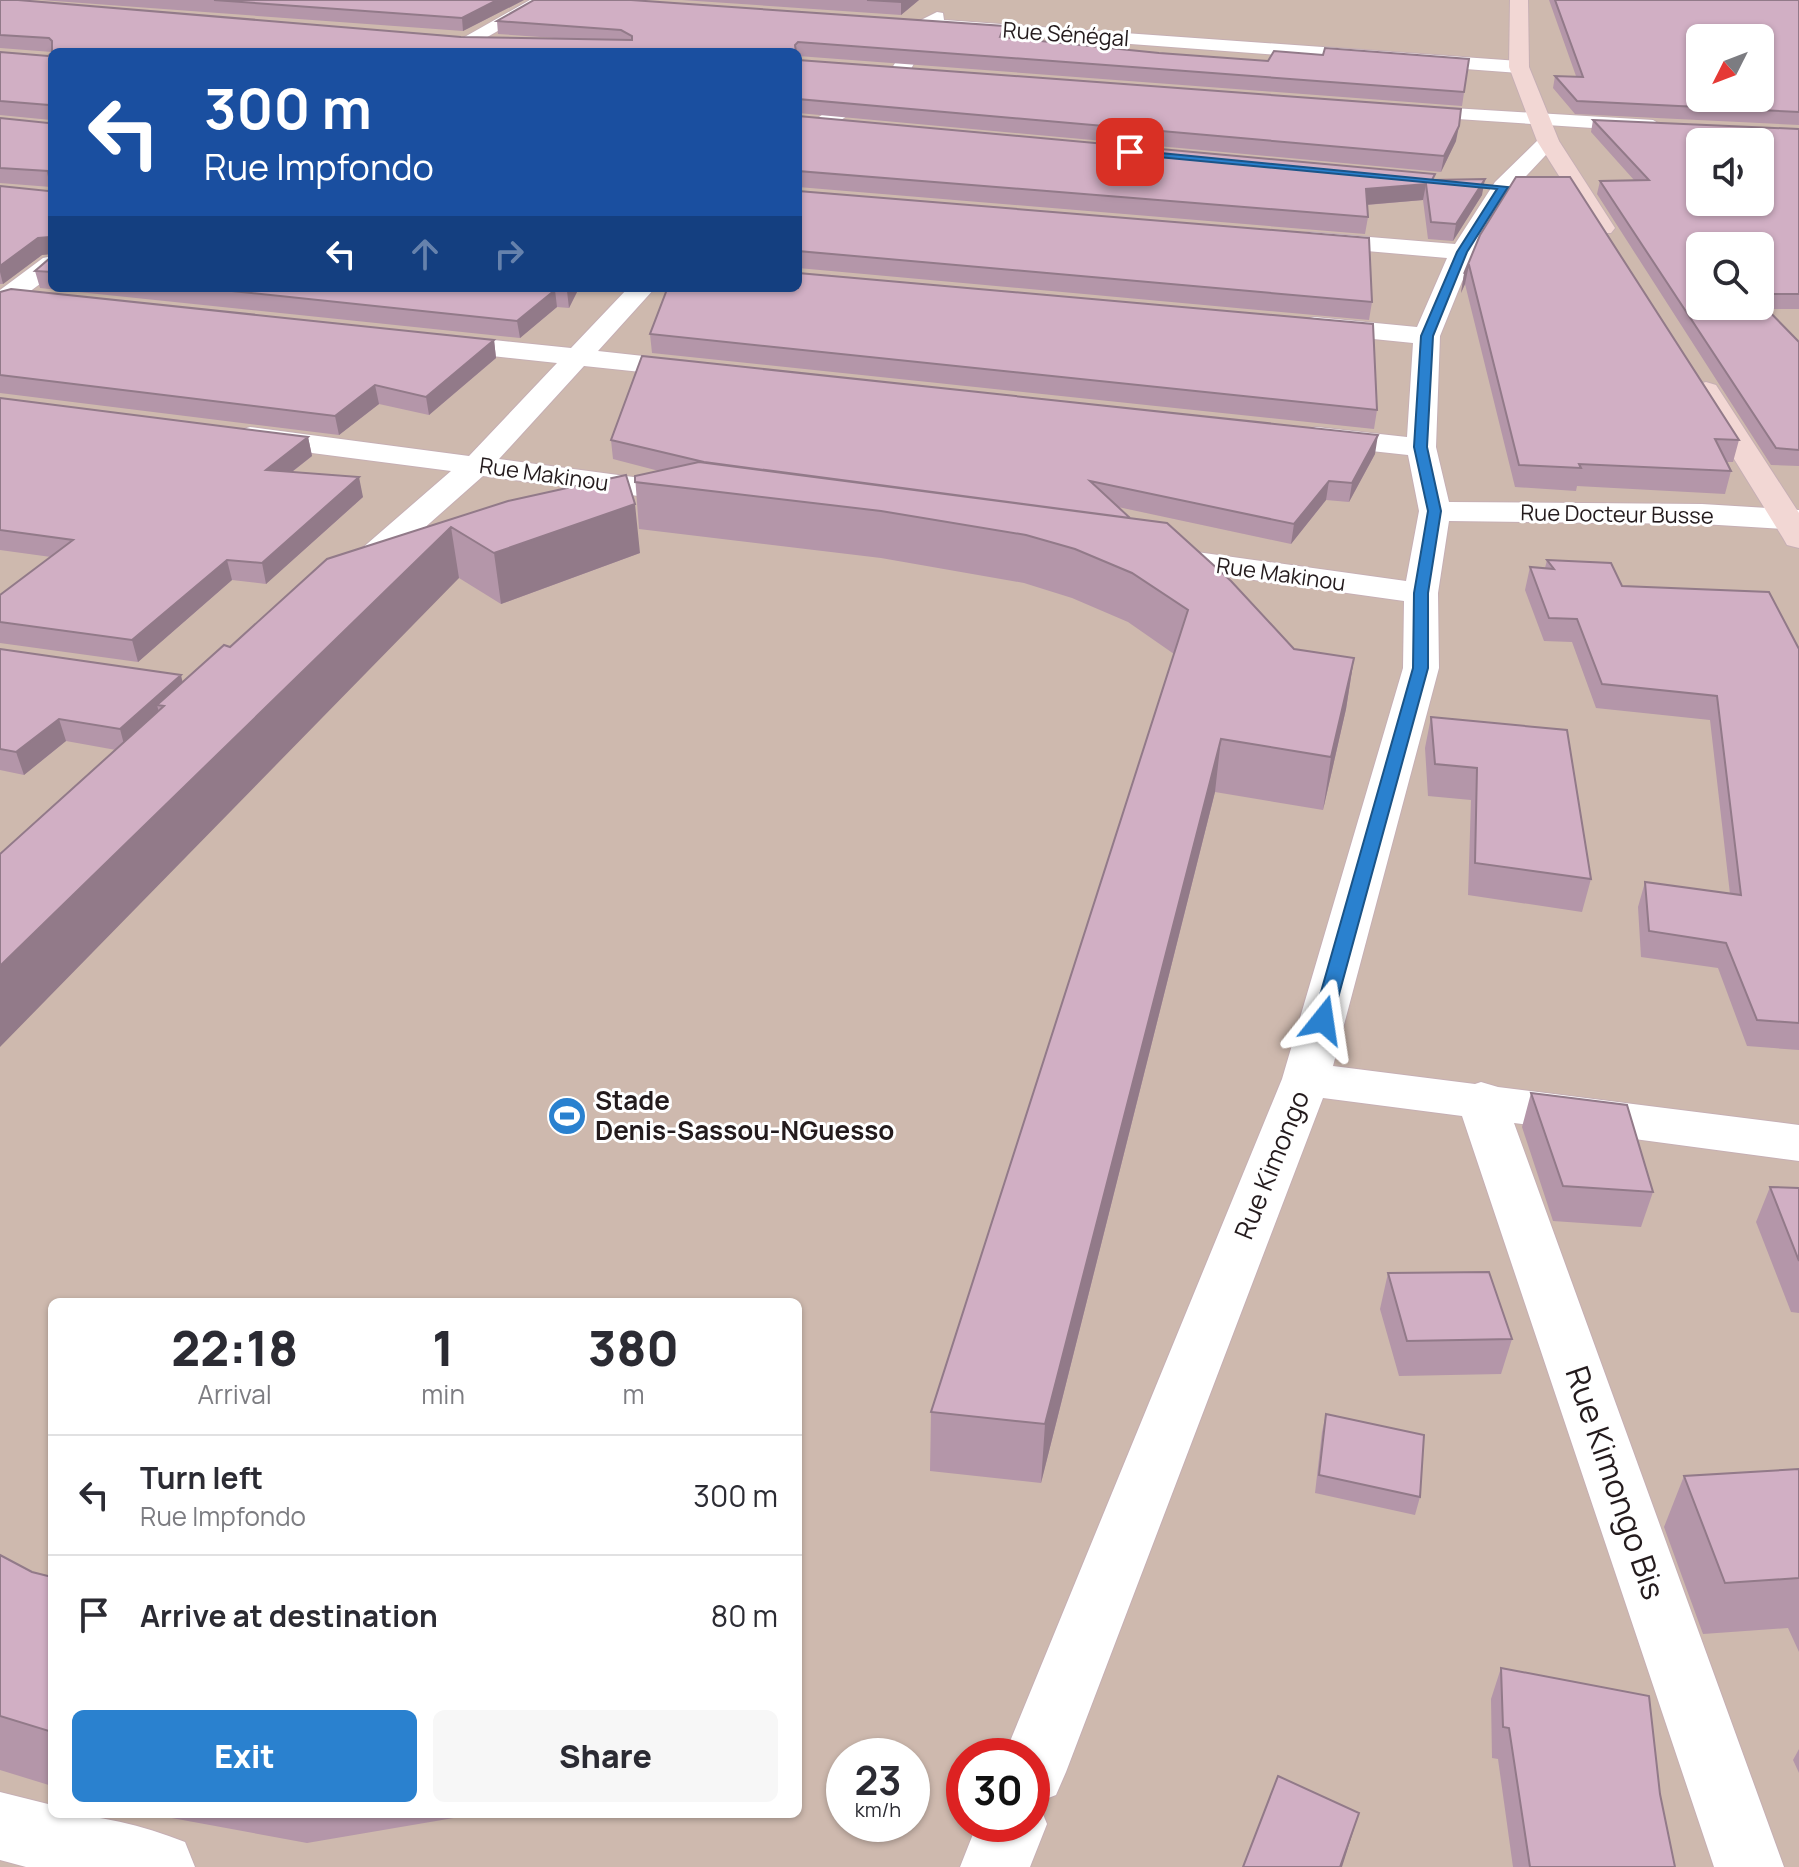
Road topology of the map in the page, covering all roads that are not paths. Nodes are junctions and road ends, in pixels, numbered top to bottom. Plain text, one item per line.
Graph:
1 (543, 0) edge
2 (1519, 0) edge
3 (949, 8) dead end
4 (919, 24) junction
5 (433, 38) edge
6 (464, 41) junction
7 (496, 43) edge
8 (453, 48) edge
9 (1519, 67) junction
10 (871, 70) edge
11 (908, 72) junction
12 (1387, 109) edge
13 (808, 123) edge
14 (850, 126) edge
15 (1678, 128) edge
16 (1545, 131) junction
17 (1288, 237) edge
18 (1616, 249) edge
19 (1462, 252) junction
20 (48, 266) edge
21 (638, 292) edge
22 (3, 297) edge
23 (42, 299) edge
24 (1286, 323) edge
25 (1427, 336) junction
26 (403, 338) edge
27 (576, 357) junction
28 (1693, 371) edge
29 (732, 374) edge
30 (215, 431) edge
31 (1295, 434) edge
32 (1421, 447) junction
33 (477, 465) junction
34 (729, 499) edge
35 (1435, 511) junction
36 (1795, 526) edge
37 (1122, 552) edge
38 (1421, 593) junction
39 (326, 597) edge
40 (1306, 1079) junction
41 (1481, 1099) junction
42 (1799, 1143) edge
43 (1045, 1738) edge
44 (0, 1826) edge
45 (1005, 1842) edge
46 (160, 1867) edge
47 (995, 1867) edge
48 (1749, 1867) edge

1 - 6 street
2 - 9 main road
3 - 4 street
4 - 9 street, Rue Sénégal
4 - 11 street
5 - 6 street
6 - 7 street
6 - 8 street
9 - 16 main road
10 - 11 street
11 - 13 street
12 - 16 street
13 - 14 street
15 - 16 street
16 - 18 main road
16 - 19 street, Rue Kimongo
17 - 19 street
19 - 25 street, Rue Kimongo
20 - 22 street
21 - 27 street
22 - 23 street
24 - 25 street
25 - 32 street, Rue Kimongo
26 - 27 street
27 - 29 street
27 - 33 street
28 - 36 main road
30 - 33 street, Rue Makinou
31 - 32 street
32 - 35 street, Rue Kimongo
33 - 34 street, Rue Makinou
33 - 39 street
35 - 36 street, Rue Docteur Busse
35 - 38 street, Rue Kimongo
37 - 38 street, Rue Makinou
38 - 40 street, Rue Kimongo
40 - 41 street
40 - 43 street, Rue Kimongo
41 - 42 street
41 - 48 street, Rue Kimongo Bis
44 - 46 street
45 - 47 street

